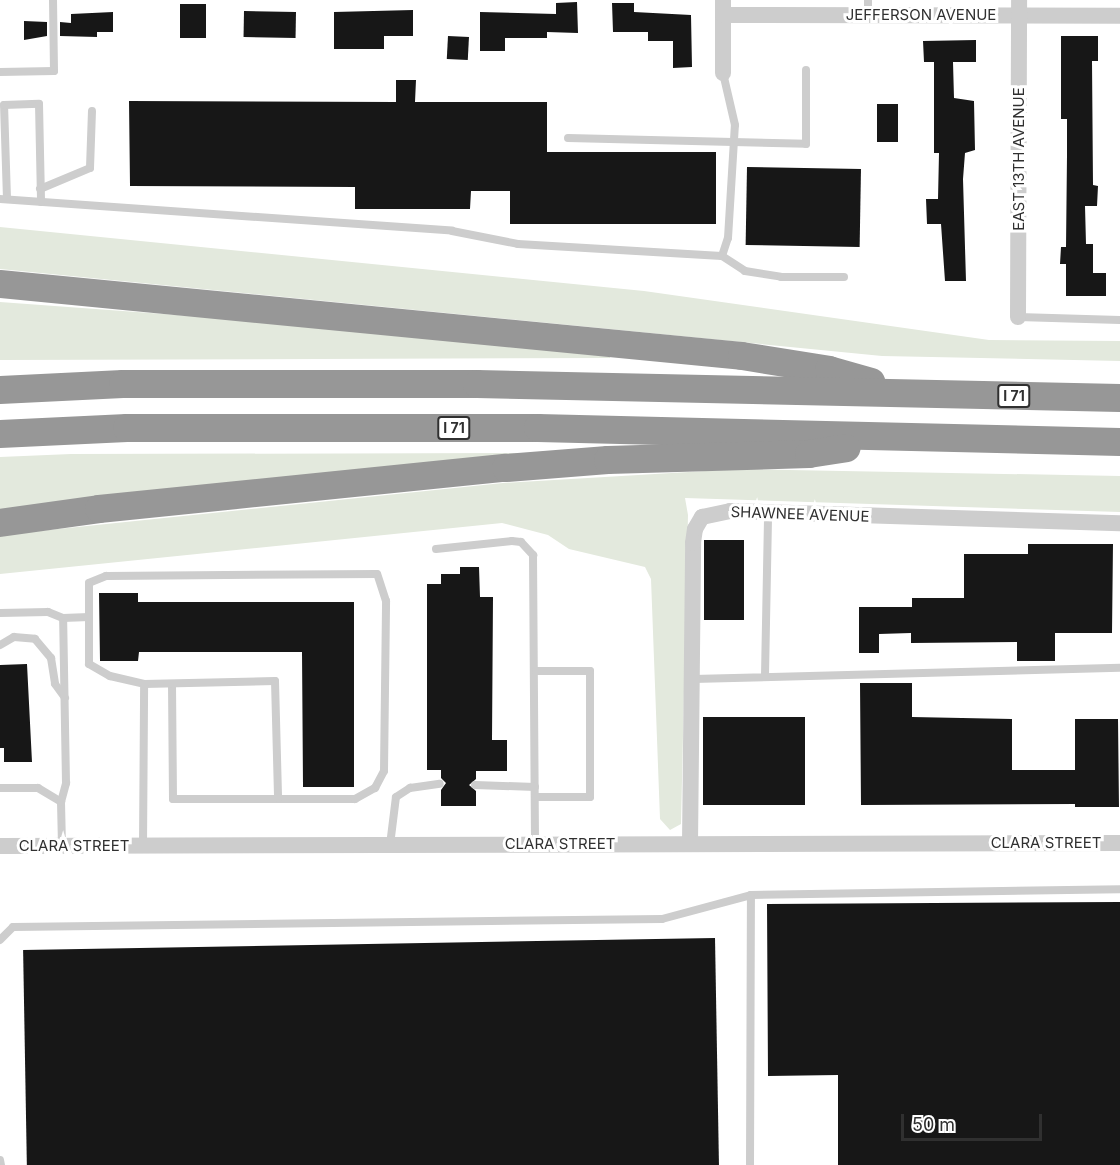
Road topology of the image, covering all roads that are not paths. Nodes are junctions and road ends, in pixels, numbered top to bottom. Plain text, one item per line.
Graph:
1 (53, 0) edge
2 (723, 7) edge
3 (868, 8) edge
4 (1019, 8) edge
5 (1120, 16) edge
6 (806, 70) dead end
7 (0, 72) edge
8 (723, 73) joint
9 (92, 111) dead end
10 (568, 138) dead end
11 (734, 142) junction
12 (40, 189) junction
13 (4, 199) edge
14 (41, 202) junction
15 (722, 256) junction
16 (844, 277) dead end
17 (0, 284) edge
18 (1018, 317) joint
19 (1120, 320) edge
20 (0, 390) edge
21 (907, 393) junction
22 (1120, 398) edge
23 (0, 434) edge
24 (908, 437) junction
25 (1120, 442) edge
26 (768, 512) junction
27 (0, 523) edge
28 (1120, 523) edge
29 (435, 549) dead end
30 (0, 613) edge
31 (89, 617) junction
32 (63, 618) junction
33 (0, 645) edge
34 (1120, 668) edge
35 (536, 671) junction
36 (765, 675) junction
37 (693, 678) junction
38 (144, 684) junction
39 (172, 684) junction
40 (65, 698) junction
41 (440, 784) dead end
42 (476, 785) dead end
43 (535, 787) junction
44 (0, 788) edge
45 (535, 797) junction
46 (279, 798) junction
47 (61, 802) junction
48 (1120, 843) edge
49 (690, 844) junction
50 (390, 845) junction
51 (535, 845) junction
52 (0, 846) edge
53 (62, 846) junction
54 (143, 846) junction
55 (1120, 889) edge
56 (751, 894) junction
57 (0, 940) edge
58 (0, 1160) edge
59 (1, 1165) edge
60 (750, 1165) edge

1 - 7 lane
2 - 3 street, JEFFERSON AVENUE
2 - 8 street
3 - 4 street, JEFFERSON AVENUE
4 - 5 street, JEFFERSON AVENUE
4 - 18 street, EAST 13TH AVENUE
6 - 11 lane
8 - 11 lane
9 - 12 lane
10 - 11 lane
11 - 15 lane
12 - 13 lane
12 - 14 lane
13 - 14 lane
14 - 15 lane
15 - 16 lane
17 - 21 highway
18 - 19 lane
20 - 21 highway, I 71
21 - 22 highway, I 71
23 - 24 highway, I 71
24 - 25 highway, I 71
24 - 27 highway
26 - 28 street, SHAWNEE AVENUE
26 - 36 lane
26 - 37 street, SHAWNEE AVENUE
29 - 35 lane
30 - 32 lane
31 - 32 lane
31 - 38 lane
31 - 46 lane
32 - 40 lane
33 - 40 lane
34 - 36 lane
35 - 43 lane
35 - 45 lane
36 - 37 lane
37 - 49 street, SHAWNEE AVENUE
38 - 39 lane
38 - 54 lane
39 - 46 lane
39 - 46 lane
40 - 47 lane
41 - 50 lane
42 - 43 lane
43 - 45 lane
44 - 47 lane
45 - 51 lane
47 - 53 lane
48 - 49 street, CLARA STREET
49 - 51 street, CLARA STREET
50 - 51 street, CLARA STREET
50 - 54 street, CLARA STREET
52 - 53 street, CLARA STREET
53 - 54 street, CLARA STREET
55 - 56 lane
56 - 57 lane
56 - 60 lane
58 - 59 lane

